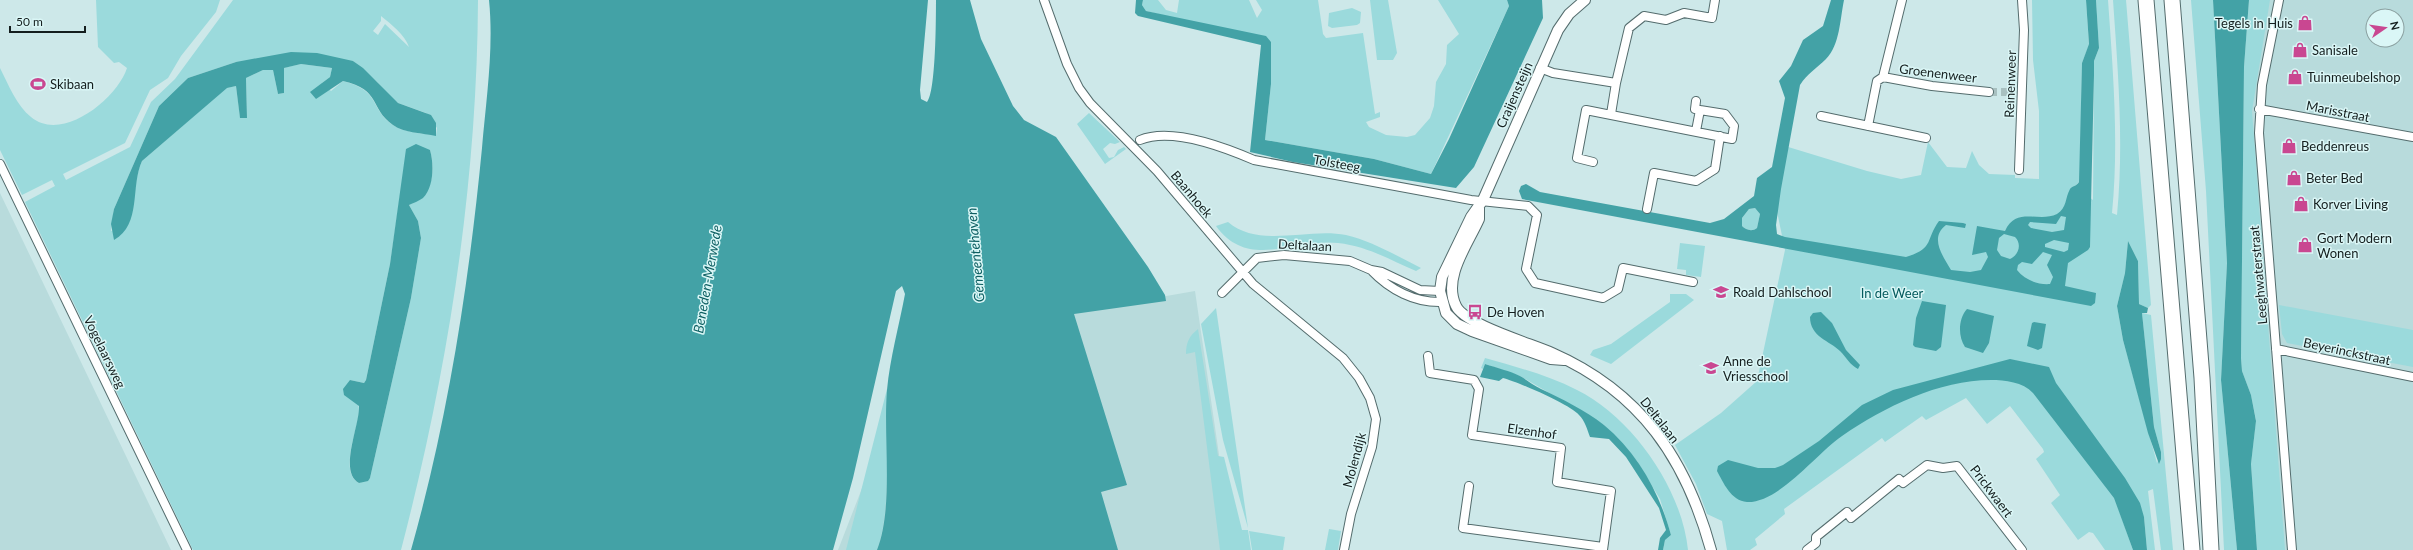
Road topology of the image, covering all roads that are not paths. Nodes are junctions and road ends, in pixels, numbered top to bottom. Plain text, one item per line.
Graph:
1 (1044, 0) edge
2 (1585, 0) edge
3 (1715, 0) edge
4 (1902, 0) edge
5 (2022, 0) edge
6 (2146, 0) edge
7 (2172, 0) edge
8 (2279, 0) edge
9 (1540, 68) junction
10 (1883, 77) junction
11 (1616, 82) junction
12 (1989, 92) tunnel mouth
13 (2012, 92) tunnel mouth
14 (2022, 92) junction
15 (1696, 101) dead end
16 (2259, 109) junction
17 (1700, 110) junction
18 (1611, 114) junction
19 (1821, 116) dead end
20 (1868, 126) junction
21 (1696, 131) junction
22 (1720, 136) junction
23 (2413, 137) edge
24 (1926, 138) dead end
25 (1140, 140) dead end
26 (1593, 162) dead end
27 (0, 164) edge
28 (2019, 170) dead end
29 (1481, 204) junction
30 (1647, 209) dead end
31 (1371, 270) junction
32 (1242, 272) junction
33 (1693, 282) dead end
34 (1440, 291) junction
35 (1222, 293) dead end
36 (1452, 294) junction
37 (1442, 302) junction
38 (2276, 349) junction
39 (1428, 356) dead end
40 (1564, 360) junction
41 (2413, 377) edge
42 (1359, 378) joint
43 (1468, 486) dead end
44 (1704, 524) junction
45 (1603, 548) edge
46 (187, 550) edge
47 (1344, 550) edge
48 (1704, 550) edge
49 (1711, 550) edge
50 (1807, 550) edge
51 (2022, 550) edge
52 (2192, 550) edge
53 (2211, 550) edge
54 (2292, 550) edge

1 - 32 street, Baanhoek
2 - 9 street, Craijensteijn
3 - 11 street
4 - 10 street, Groenenweer
5 - 14 street, Reinenweer
6 - 52 highway
7 - 53 highway
8 - 16 street, Leeghwaterstraat
9 - 11 street
9 - 29 street, Craijensteijn
10 - 12 street, Groenenweer
10 - 20 street, Groenenweer
11 - 18 street
13 - 14 street
14 - 28 street, Reinenweer
15 - 17 street
16 - 23 street, Marisstraat
16 - 38 street, Leeghwaterstraat
17 - 21 street
17 - 22 street
18 - 21 street
18 - 26 street
19 - 20 street
20 - 24 street
21 - 22 street
22 - 30 street
25 - 29 street, Tolsteeg
27 - 46 street, Vogelaarsweg
29 - 33 street, Tolsteeg
29 - 34 street, Craijensteijn
29 - 36 street, Craijensteijn
31 - 32 street, Deltalaan
31 - 34 street, Deltalaan
31 - 37 street, Deltalaan
32 - 35 street, Deltalaan
32 - 42 street, Baanhoek
34 - 36 street, Deltalaan
34 - 37 street, Craijensteijn
36 - 37 street
36 - 40 street, Deltalaan
37 - 40 street, Deltalaan
38 - 41 street, Beyerinckstraat
38 - 54 street, Leeghwaterstraat
39 - 45 street, Elzenhof
40 - 44 street, Deltalaan
42 - 47 street, Molendijk
43 - 45 street, Elzenhof
44 - 48 street, Deltalaan
44 - 49 street, Deltalaan
50 - 51 street, Prickwaert

